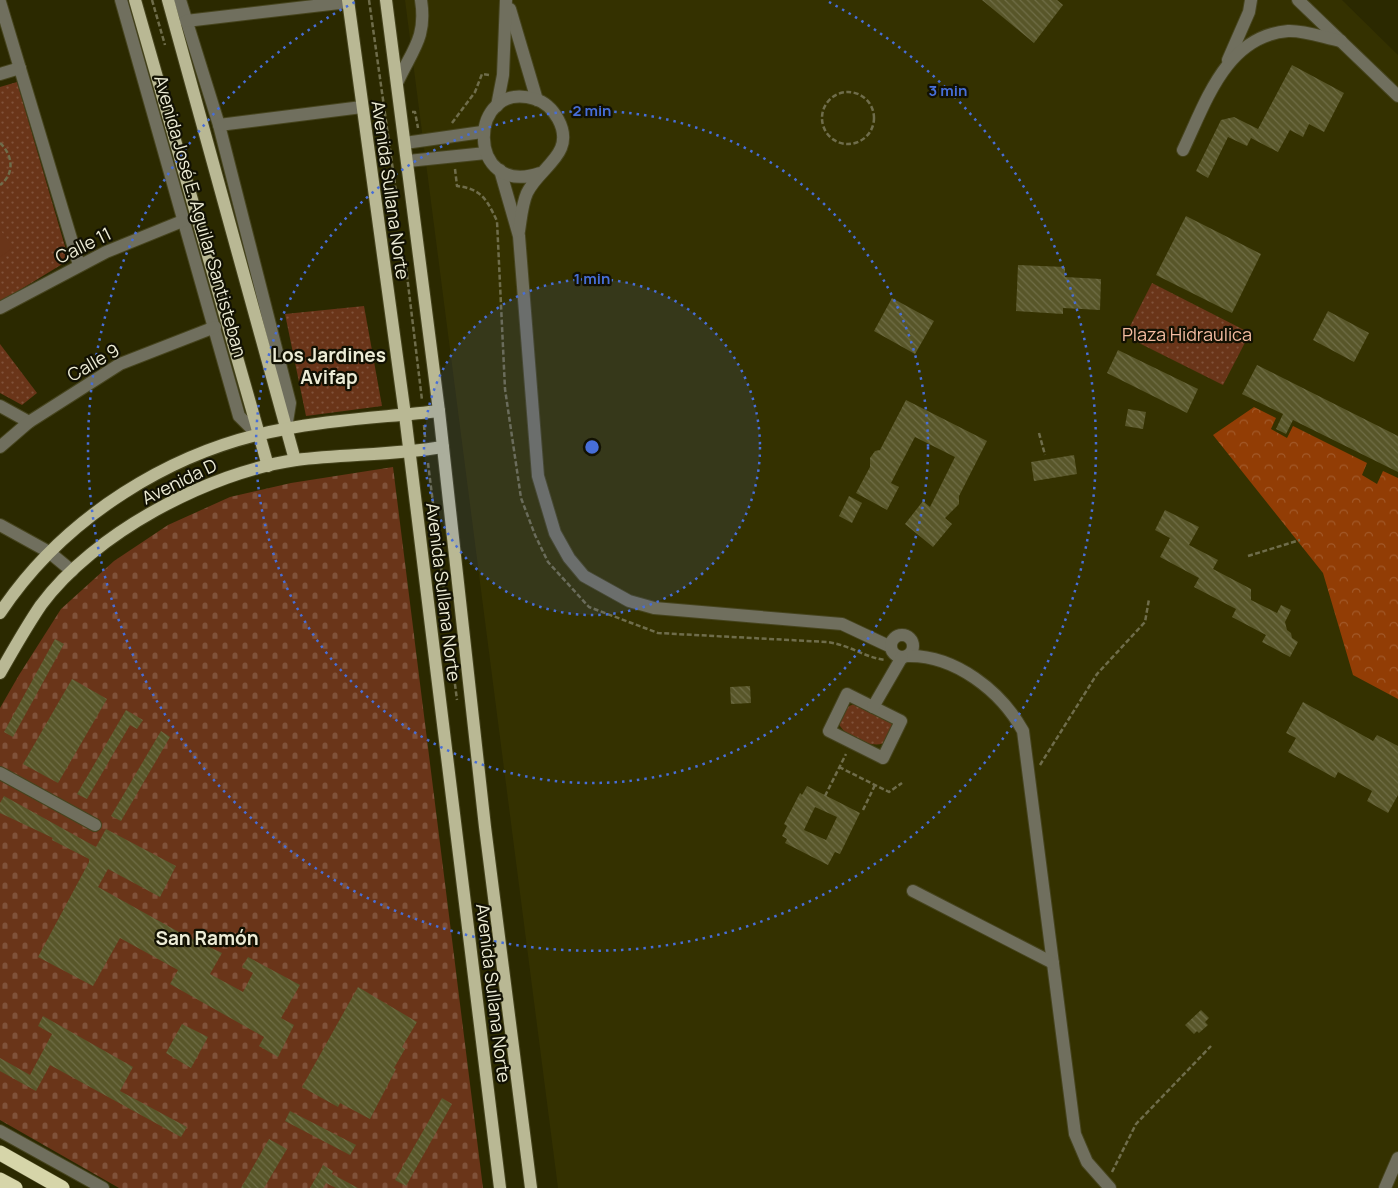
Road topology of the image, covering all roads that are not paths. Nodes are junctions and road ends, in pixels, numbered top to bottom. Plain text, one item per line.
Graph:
1 (121, 0) edge
2 (135, 0) edge
3 (168, 0) edge
4 (180, 0) edge
5 (386, 0) edge
6 (421, 0) edge
7 (506, 0) edge
8 (1251, 0) edge
9 (1298, 0) edge
10 (348, 1) edge
11 (0, 2) edge
12 (186, 21) junction
13 (1341, 41) junction
14 (1226, 64) junction
15 (20, 68) junction
16 (0, 74) edge
17 (397, 83) junction
18 (1398, 96) edge
19 (537, 100) junction
20 (497, 106) junction
21 (362, 107) junction
22 (219, 126) junction
23 (482, 132) junction
24 (405, 142) junction
25 (1183, 150) dead end
26 (486, 153) junction
27 (408, 161) junction
28 (500, 170) junction
29 (540, 173) junction
30 (185, 220) junction
31 (519, 236) junction
32 (80, 266) junction
33 (0, 308) edge
34 (215, 327) junction
35 (0, 406) edge
36 (439, 411) junction
37 (405, 415) junction
38 (29, 422) junction
39 (286, 428) junction
40 (258, 435) junction
41 (0, 447) edge
42 (443, 448) junction
43 (409, 452) junction
44 (295, 460) junction
45 (268, 466) junction
46 (0, 525) edge
47 (49, 552) junction
48 (72, 571) junction
49 (0, 613) edge
50 (866, 633) junction
51 (900, 635) junction
52 (912, 641) junction
53 (897, 655) junction
54 (927, 658) junction
55 (0, 673) edge
56 (873, 707) junction
57 (0, 773) edge
58 (95, 825) dead end
59 (913, 891) dead end
60 (1053, 962) junction
61 (0, 1131) edge
62 (0, 1153) edge
63 (1398, 1158) edge
64 (0, 1180) edge
65 (1108, 1186) edge
66 (15, 1188) edge
67 (62, 1188) edge
68 (104, 1188) edge
69 (500, 1188) edge
70 (531, 1188) edge
71 (1386, 1188) edge

1 - 30 street, Avenida José E. Aguilar Santisteban
2 - 40 main road, Avenida José E. Aguilar Santisteban
3 - 39 main road, Avenida José E. Aguilar Santisteban
4 - 12 street, Avenida José E. Aguilar Santisteban
5 - 17 main road, Avenida Sullana Norte
6 - 17 street
7 - 19 street
7 - 20 street
8 - 14 street
9 - 13 street
10 - 12 street
10 - 21 main road, Avenida Sullana Norte
11 - 15 street
12 - 22 street, Avenida José E. Aguilar Santisteban
13 - 14 street
13 - 18 street
14 - 25 street
15 - 16 street
15 - 32 street
17 - 24 main road, Avenida Sullana Norte
19 - 20 street
19 - 29 street
20 - 23 street
21 - 22 street
21 - 37 main road, Avenida Sullana Norte
22 - 39 street, Avenida José E. Aguilar Santisteban
23 - 24 street
23 - 26 street
24 - 27 main road, Avenida Sullana Norte
26 - 27 street
26 - 28 street
27 - 36 main road, Avenida Sullana Norte
28 - 29 street
28 - 31 street
29 - 31 street
30 - 32 street, Calle 11
30 - 34 street, Avenida José E. Aguilar Santisteban
31 - 50 street
32 - 33 street, Calle 11
34 - 38 street, Calle 9
34 - 40 street, Avenida José E. Aguilar Santisteban
35 - 38 street
36 - 37 main road, Avenida D
36 - 42 main road, Avenida Sullana Norte
37 - 39 main road, Avenida D
37 - 43 main road, Avenida Sullana Norte
38 - 41 street, Calle 9
39 - 40 main road, Avenida D
39 - 44 main road, Avenida José E. Aguilar Santisteban
40 - 45 main road, Avenida José E. Aguilar Santisteban
40 - 47 main road, Avenida D
42 - 43 main road, Avenida D
42 - 70 main road, Avenida Sullana Norte
43 - 44 main road, Avenida D
43 - 69 main road, Avenida Sullana Norte
44 - 45 main road, Avenida D
45 - 48 main road, Avenida D
46 - 47 street
47 - 48 street
47 - 49 main road, Avenida D
48 - 55 main road, Avenida D
50 - 51 street
50 - 53 street
51 - 52 street
51 - 53 street
52 - 53 street
52 - 54 street
53 - 54 street
53 - 56 street
54 - 60 street
56 - 56 street
57 - 58 street
59 - 60 street
60 - 65 street
61 - 68 street
62 - 67 highway
63 - 71 street
64 - 66 highway

